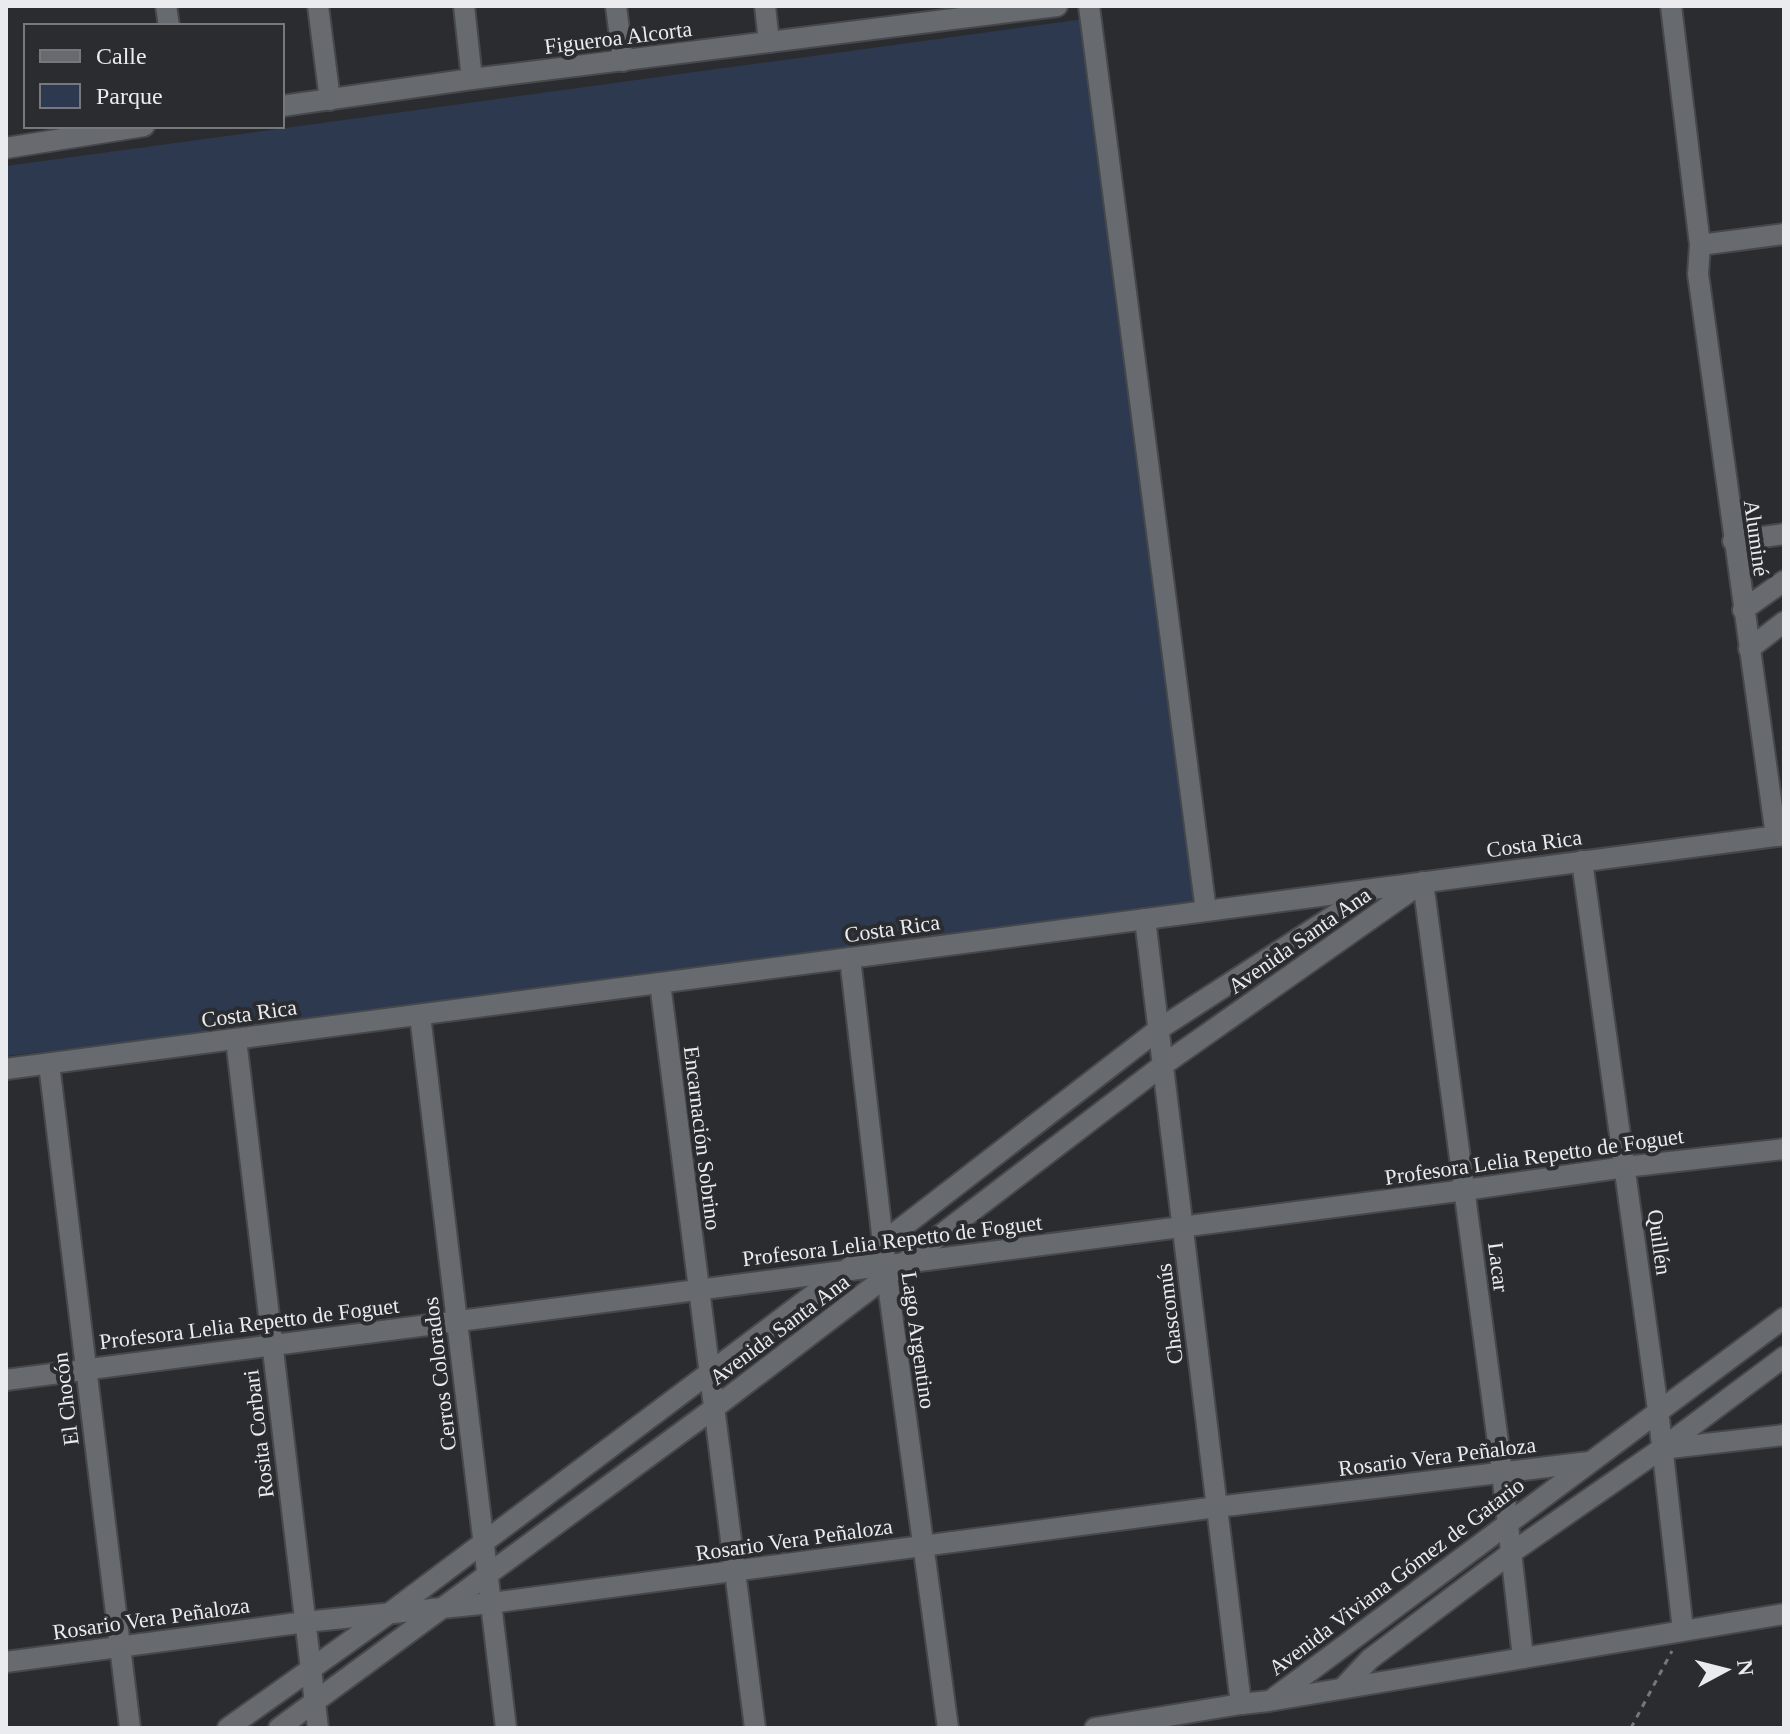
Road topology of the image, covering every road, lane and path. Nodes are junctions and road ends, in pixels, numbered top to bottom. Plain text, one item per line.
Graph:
1 (318, 6) edge
2 (464, 6) edge
3 (616, 6) edge
4 (765, 6) edge
5 (1057, 6) edge
6 (1089, 6) edge
7 (1671, 6) edge
8 (917, 15) edge
9 (769, 42) junction
10 (623, 61) junction
11 (472, 79) junction
12 (330, 100) junction
13 (284, 106) edge
14 (131, 128) edge
15 (6, 148) edge
16 (1784, 234) edge
17 (1700, 245) junction
18 (1784, 534) edge
19 (1733, 541) junction
20 (1784, 581) edge
21 (1743, 610) junction
22 (1784, 622) edge
23 (1749, 649) junction
24 (1780, 835) edge
25 (1582, 861) junction
26 (1423, 882) junction
27 (1376, 889) junction
28 (1206, 911) junction
29 (1145, 919) junction
30 (850, 958) junction
31 (660, 983) junction
32 (420, 1015) junction
33 (1159, 1029) junction
34 (236, 1039) junction
35 (49, 1064) junction
36 (1163, 1065) junction
37 (6, 1069) edge
38 (1784, 1149) edge
39 (1625, 1167) junction
40 (1465, 1190) junction
41 (1183, 1226) junction
42 (882, 1243) junction
43 (892, 1268) junction
44 (845, 1271) junction
45 (698, 1289) junction
46 (1784, 1318) edge
47 (456, 1320) junction
48 (271, 1344) junction
49 (1784, 1357) edge
50 (86, 1368) junction
51 (709, 1373) junction
52 (6, 1380) edge
53 (713, 1409) junction
54 (1658, 1410) junction
55 (1784, 1435) edge
56 (1661, 1449) junction
57 (1589, 1462) junction
58 (1502, 1472) junction
59 (1217, 1507) junction
60 (1507, 1523) junction
61 (484, 1542) junction
62 (923, 1546) junction
63 (1511, 1553) junction
64 (734, 1571) junction
65 (488, 1576) junction
66 (491, 1603) junction
67 (445, 1607) junction
68 (391, 1612) junction
69 (1784, 1614) edge
70 (305, 1622) junction
71 (1683, 1630) junction
72 (119, 1645) junction
73 (1523, 1658) junction
74 (6, 1662) edge
75 (311, 1671) junction
76 (1343, 1688) junction
77 (1269, 1701) junction
78 (315, 1703) junction
79 (1241, 1704) junction
80 (130, 1728) edge
81 (228, 1728) edge
82 (279, 1728) edge
83 (318, 1728) edge
84 (506, 1728) edge
85 (755, 1728) edge
86 (948, 1728) edge
87 (1095, 1728) edge
88 (1631, 1728) edge

1 - 12 street
2 - 11 street
3 - 10 street
4 - 9 street
5 - 8 street, Figueroa Alcorta
6 - 28 street
7 - 17 street, Aluminé
8 - 9 street, Figueroa Alcorta
9 - 10 street, Figueroa Alcorta
10 - 11 street, Figueroa Alcorta
11 - 12 street, Figueroa Alcorta
12 - 13 street, Figueroa Alcorta
14 - 15 street
16 - 17 street
17 - 19 street, Aluminé
18 - 19 street
19 - 21 street, Aluminé
20 - 21 street
21 - 23 street, Aluminé
22 - 23 street
23 - 24 street, Aluminé
24 - 25 street, Costa Rica
25 - 26 street, Costa Rica
25 - 39 street, Quillén
26 - 27 street, Costa Rica
26 - 36 street, Avenida Santa Ana
26 - 40 street, Lacar
27 - 28 street, Costa Rica
27 - 33 street, Avenida Santa Ana
28 - 29 street, Costa Rica
29 - 30 street, Costa Rica
29 - 33 street, Chascomús
30 - 31 street, Costa Rica
30 - 42 street, Lago Argentino
31 - 32 street, Costa Rica
31 - 45 street, Encarnación Sobrino
32 - 34 street, Costa Rica
32 - 47 street, Cerros Colorados
33 - 36 street, Chascomús
33 - 42 street, Avenida Santa Ana
34 - 35 street, Costa Rica
34 - 48 street, Rosita Corbari
35 - 37 street, Costa Rica
35 - 50 street, El Chocón
36 - 41 street, Chascomús
36 - 43 street, Avenida Santa Ana
38 - 39 street, Profesora Lelia Repetto de Foguet
39 - 40 street, Profesora Lelia Repetto de Foguet
39 - 54 street, Quillén
40 - 41 street, Profesora Lelia Repetto de Foguet
40 - 58 street, Lacar
41 - 43 street, Profesora Lelia Repetto de Foguet
41 - 59 street, Chascomús
42 - 43 street, Lago Argentino
42 - 44 street, Avenida Santa Ana
43 - 44 street, Profesora Lelia Repetto de Foguet
43 - 53 street, Avenida Santa Ana
43 - 62 street, Lago Argentino
44 - 45 street, Profesora Lelia Repetto de Foguet
44 - 51 street, Avenida Santa Ana
45 - 47 street, Profesora Lelia Repetto de Foguet
45 - 51 street, Encarnación Sobrino
46 - 54 street, Avenida Viviana Gómez de Gatario
47 - 48 street, Profesora Lelia Repetto de Foguet
47 - 61 street, Cerros Colorados
48 - 50 street, Profesora Lelia Repetto de Foguet
48 - 70 street, Rosita Corbari
49 - 56 street
50 - 52 street, Profesora Lelia Repetto de Foguet
50 - 72 street, El Chocón
51 - 53 street, Encarnación Sobrino
51 - 61 street, Avenida Santa Ana
53 - 64 street, Encarnación Sobrino
53 - 65 street, Avenida Santa Ana
54 - 56 street, Quillén
54 - 57 street, Avenida Viviana Gómez de Gatario
55 - 56 street
56 - 63 street
56 - 71 street, Quillén
57 - 58 street, Rosario Vera Peñaloza
57 - 60 street, Avenida Viviana Gómez de Gatario
58 - 59 street, Rosario Vera Peñaloza
58 - 60 street, Lacar
59 - 62 street, Rosario Vera Peñaloza
59 - 79 street, Chascomús
60 - 63 street, Lacar
60 - 77 street, Avenida Viviana Gómez de Gatario
61 - 65 street, Cerros Colorados
61 - 68 street, Avenida Santa Ana
62 - 64 street, Rosario Vera Peñaloza
62 - 86 street, Lago Argentino
63 - 73 street, Lacar
63 - 76 street
64 - 66 street, Rosario Vera Peñaloza
64 - 85 street, Encarnación Sobrino
65 - 66 street, Cerros Colorados
65 - 67 street, Avenida Santa Ana
66 - 67 street, Rosario Vera Peñaloza
66 - 84 street, Cerros Colorados
67 - 68 street, Rosario Vera Peñaloza
67 - 78 street, Avenida Santa Ana
68 - 70 street, Rosario Vera Peñaloza
68 - 75 street, Avenida Santa Ana
69 - 71 street
70 - 72 street, Rosario Vera Peñaloza
70 - 75 street, Rosita Corbari
71 - 73 street
71 - 88 path
72 - 74 street, Rosario Vera Peñaloza
72 - 80 street, El Chocón
73 - 76 street
75 - 78 street, Rosita Corbari
75 - 81 street, Avenida Santa Ana
76 - 77 street
77 - 79 street
78 - 82 street, Avenida Santa Ana
78 - 83 street, Rosita Corbari
79 - 87 street

